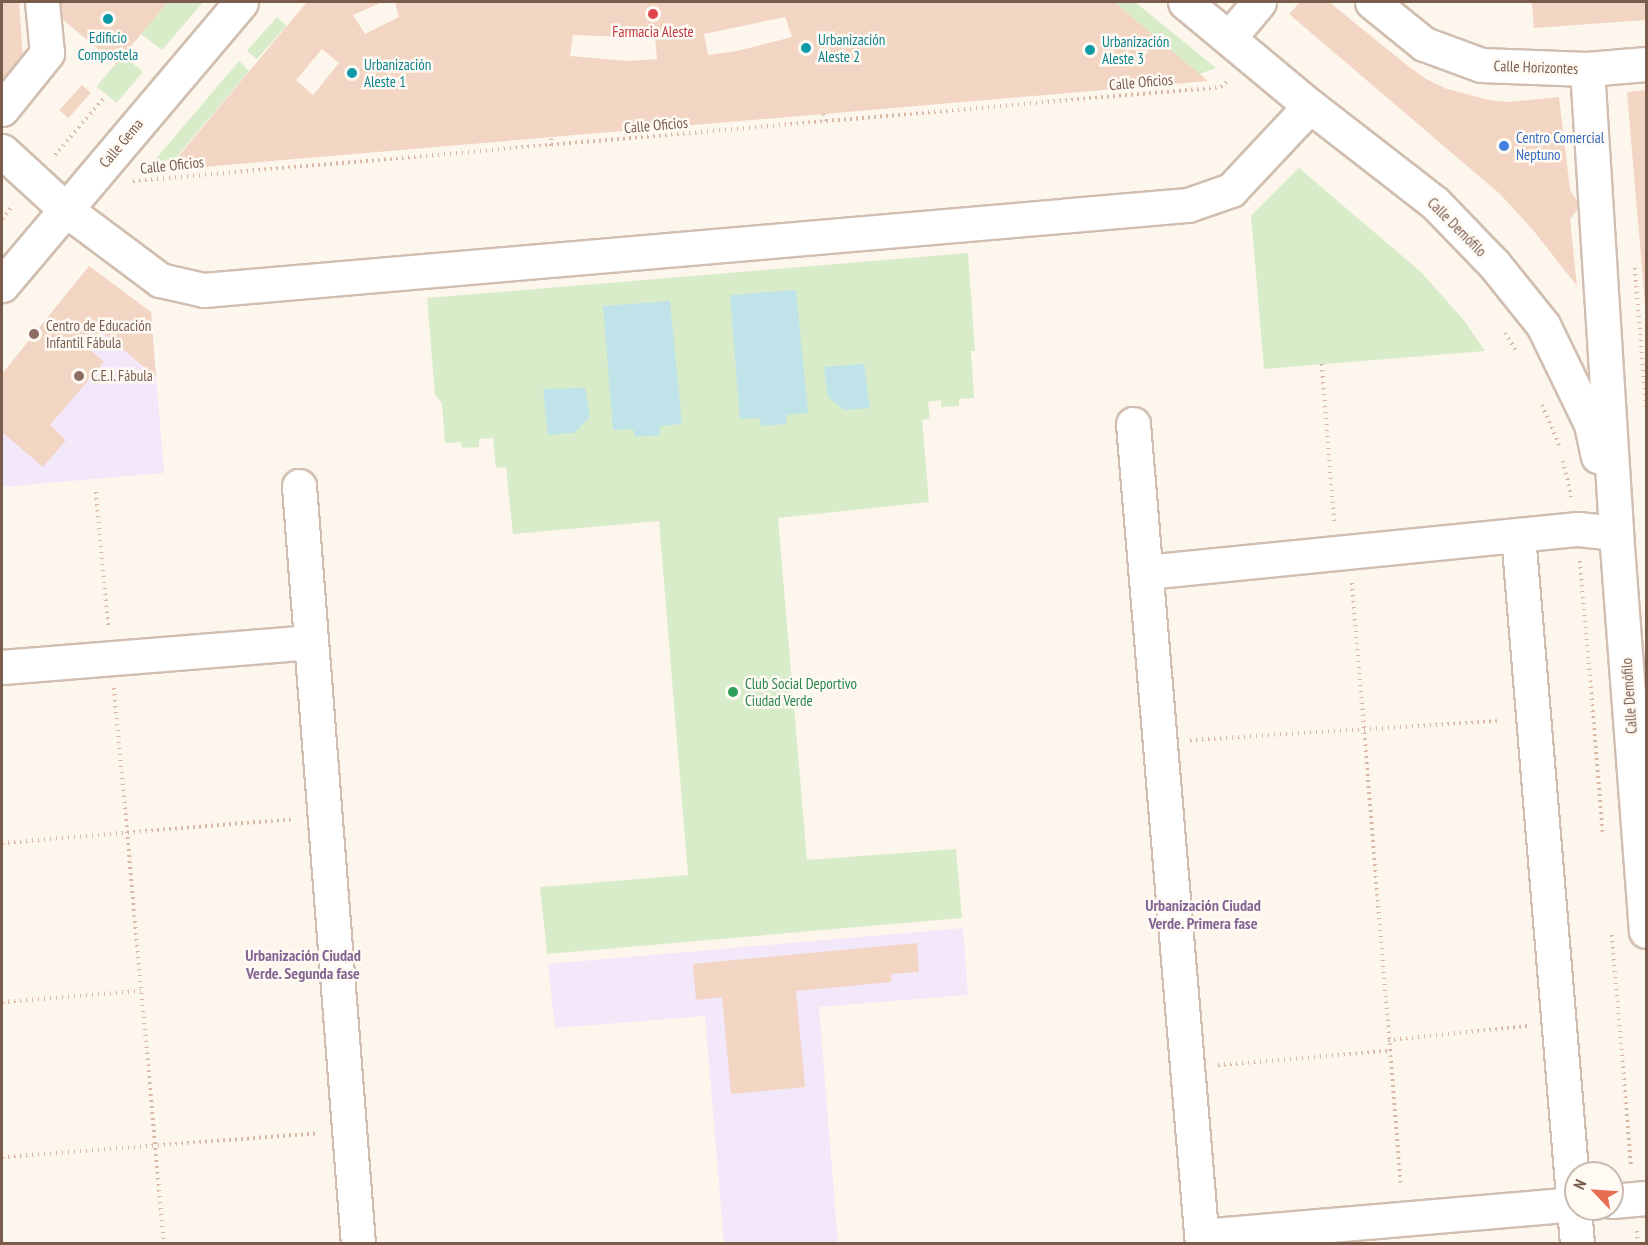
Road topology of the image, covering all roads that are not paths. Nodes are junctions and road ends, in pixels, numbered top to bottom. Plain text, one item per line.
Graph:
1 (42, 2) edge
2 (241, 2) edge
3 (1185, 2) edge
4 (1259, 2) edge
5 (1372, 2) edge
6 (1229, 38) junction
7 (1647, 64) edge
8 (1587, 69) junction
9 (1310, 106) junction
10 (2, 109) edge
11 (2, 151) edge
12 (74, 198) junction
13 (2, 285) edge
14 (1133, 424) dead end
15 (299, 486) dead end
16 (1616, 533) junction
17 (1518, 535) junction
18 (1146, 572) junction
19 (311, 642) junction
20 (2, 667) edge
21 (1647, 931) edge
22 (1571, 1161) edge
23 (1647, 1198) edge
24 (1624, 1200) edge
25 (1564, 1205) edge
26 (1576, 1221) edge
27 (1202, 1240) edge
28 (358, 1244) edge
29 (1577, 1244) edge

1 - 10 street
2 - 12 street, Calle Gema
3 - 6 street, Calle Demófilo
4 - 6 street
5 - 8 street, Calle Horizontes
6 - 9 street, Calle Demófilo
7 - 8 street, Calle Horizontes
8 - 16 street, Calle Demófilo
9 - 12 street
9 - 16 street, Calle Demófilo
11 - 12 street
12 - 13 street, Calle Gema
14 - 18 street
15 - 19 street
16 - 17 street
16 - 21 street, Calle Demófilo
17 - 18 street
17 - 22 street
18 - 27 street
19 - 20 street
19 - 28 street
23 - 24 street
25 - 27 street
26 - 29 street

